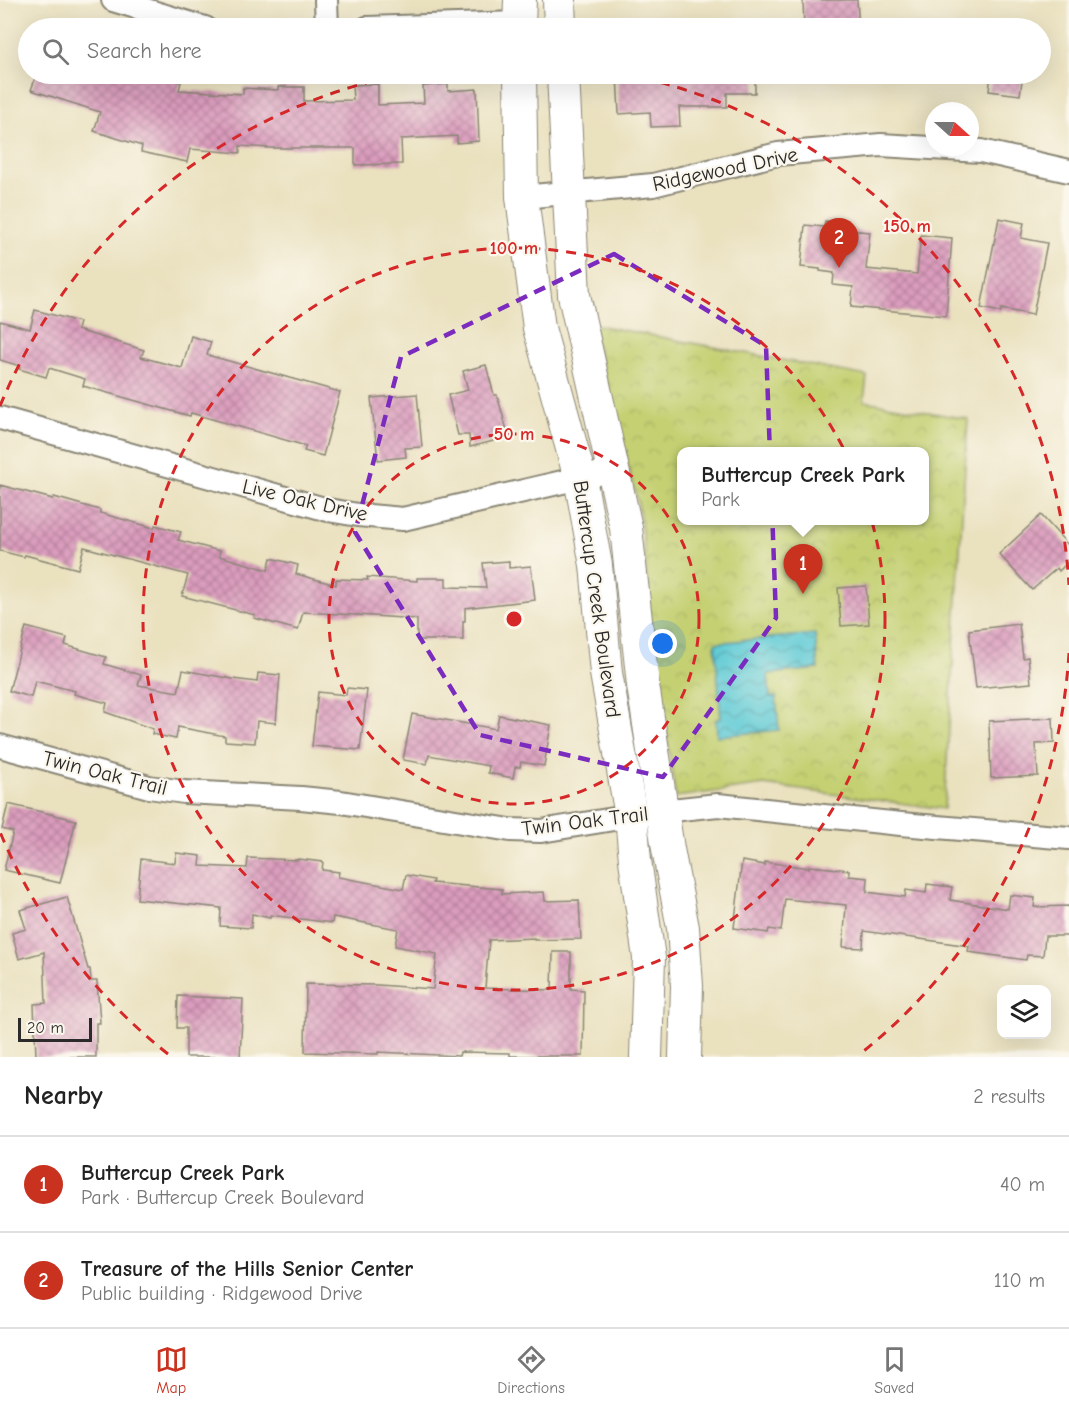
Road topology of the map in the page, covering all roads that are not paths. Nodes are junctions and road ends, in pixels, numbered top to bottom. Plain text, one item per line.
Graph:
1 (113, 0) edge
2 (326, 0) edge
3 (559, 0) edge
4 (172, 18) edge
5 (327, 18) edge
6 (560, 18) edge
7 (520, 84) edge
8 (563, 84) edge
9 (1069, 171) edge
10 (568, 193) junction
11 (522, 197) junction
12 (0, 418) edge
13 (614, 470) junction
14 (580, 478) junction
15 (0, 746) edge
16 (662, 811) junction
17 (631, 816) junction
18 (1069, 838) edge
19 (646, 1057) edge
20 (685, 1057) edge

1 - 4 street
2 - 5 street
3 - 6 street
7 - 11 street, Buttercup Creek Boulevard
8 - 10 street, Buttercup Creek Boulevard
9 - 10 street, Ridgewood Drive
10 - 11 street, Ridgewood Drive
10 - 13 street, Buttercup Creek Boulevard
11 - 14 street, Buttercup Creek Boulevard
12 - 14 street, Live Oak Drive
13 - 14 street, Live Oak Drive
13 - 16 street, Buttercup Creek Boulevard
14 - 17 street, Buttercup Creek Boulevard
15 - 17 street, Twin Oak Trail
16 - 17 street, Twin Oak Trail
16 - 18 street, Twin Oak Trail
16 - 20 street, Buttercup Creek Boulevard
17 - 19 street, Buttercup Creek Boulevard

